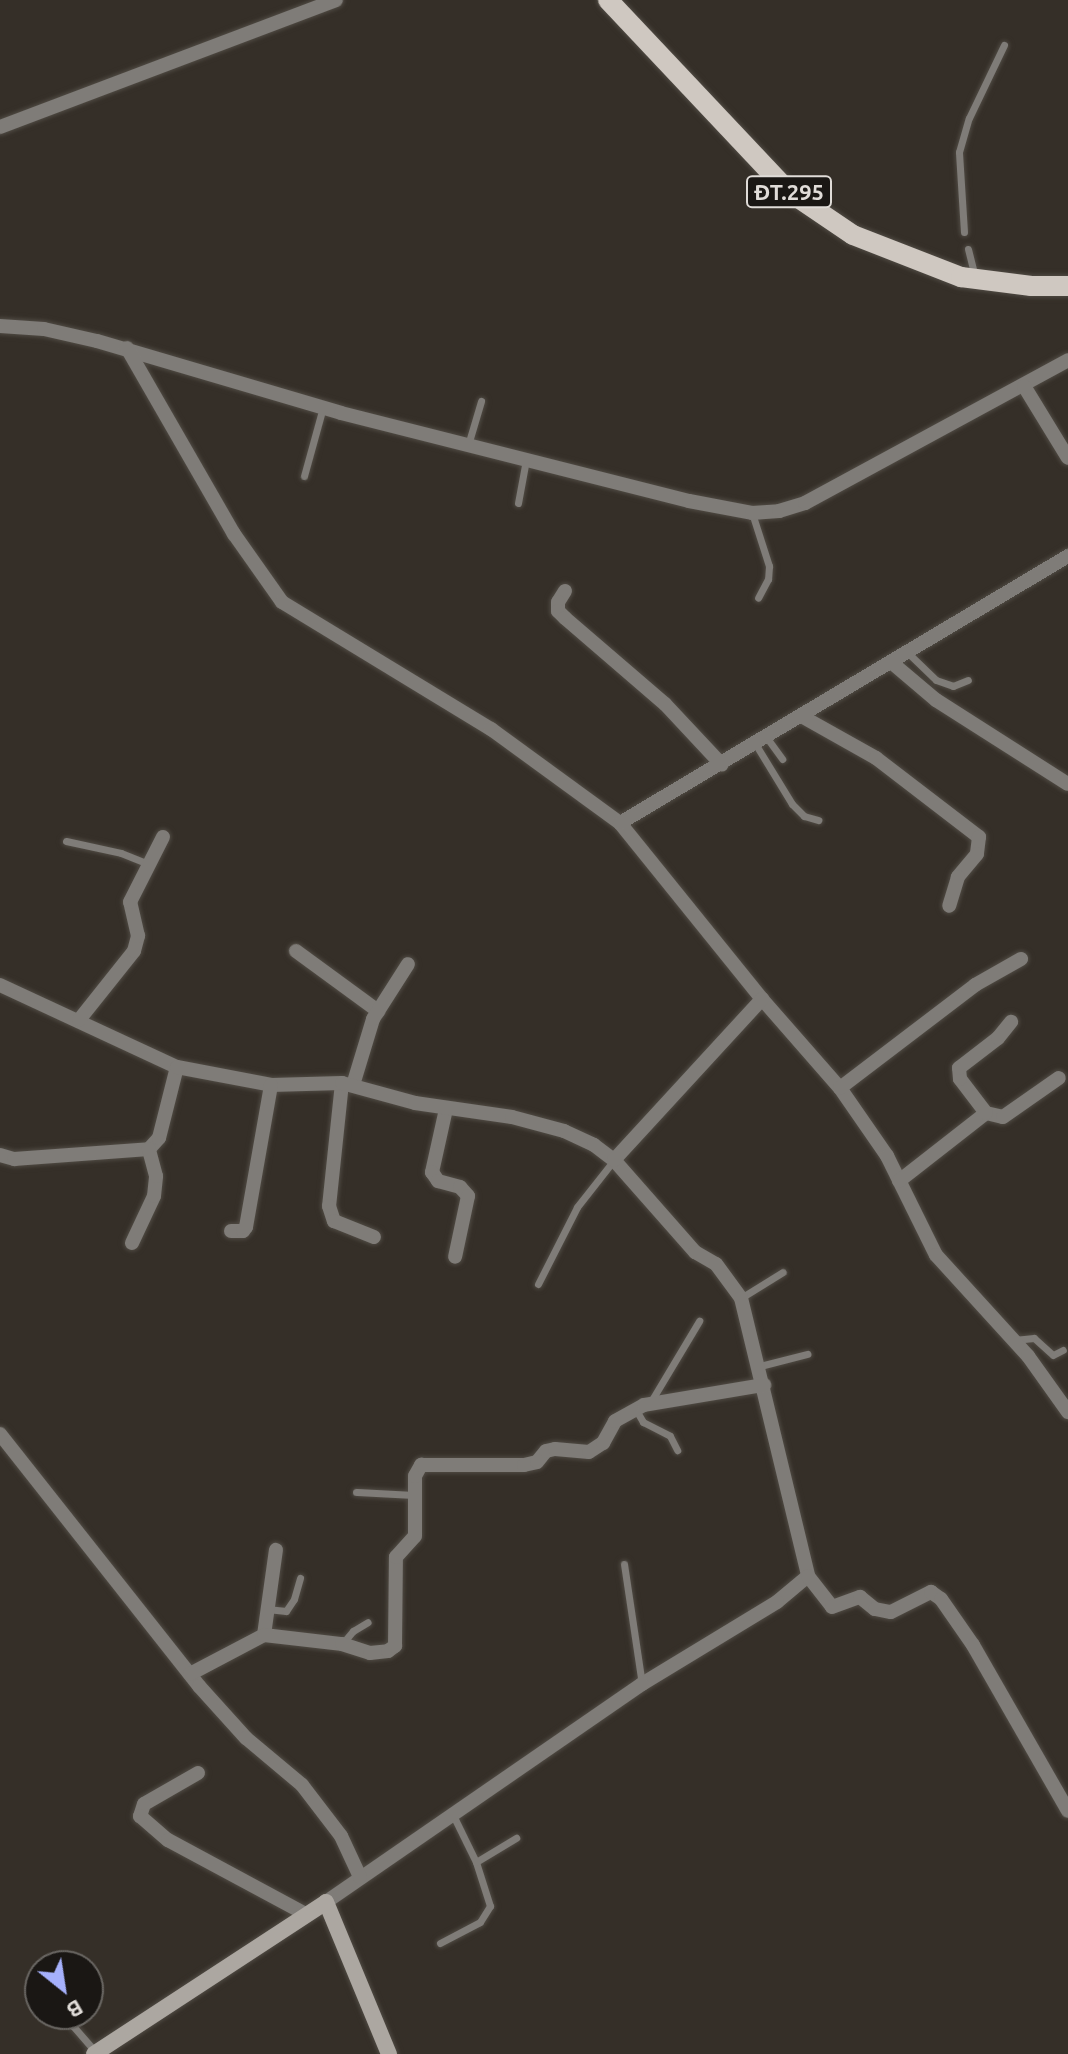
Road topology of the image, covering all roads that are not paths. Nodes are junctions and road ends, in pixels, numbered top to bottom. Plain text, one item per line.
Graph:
1 (336, 0) edge
2 (608, 0) edge
3 (1004, 45) dead end
4 (0, 127) edge
5 (964, 232) dead end
6 (968, 249) dead end
7 (975, 280) junction
8 (1062, 286) edge
9 (0, 326) edge
10 (127, 348) junction
11 (1068, 360) edge
12 (1024, 386) junction
13 (481, 401) dead end
14 (323, 407) junction
15 (468, 445) junction
16 (1068, 458) edge
17 (526, 460) junction
18 (304, 476) dead end
19 (518, 503) dead end
20 (752, 513) junction
21 (1068, 556) edge
22 (565, 591) dead end
23 (758, 598) dead end
24 (907, 652) junction
25 (891, 662) junction
26 (968, 680) dead end
27 (803, 717) junction
28 (762, 741) junction
29 (782, 759) dead end
30 (722, 765) junction
31 (1068, 784) edge
32 (818, 820) dead end
33 (620, 823) junction
34 (163, 837) dead end
35 (66, 841) dead end
36 (148, 864) junction
37 (949, 906) dead end
38 (296, 951) dead end
39 (1021, 959) dead end
40 (408, 964) dead end
41 (0, 985) edge
42 (762, 999) junction
43 (378, 1011) junction
44 (79, 1020) junction
45 (1011, 1022) dead end
46 (177, 1067) junction
47 (1059, 1078) dead end
48 (347, 1084) junction
49 (271, 1085) junction
50 (840, 1088) junction
51 (446, 1109) junction
52 (986, 1113) junction
53 (149, 1149) junction
54 (0, 1155) edge
55 (614, 1160) junction
56 (899, 1181) junction
57 (231, 1231) dead end
58 (374, 1237) dead end
59 (132, 1243) dead end
60 (455, 1257) dead end
61 (783, 1272) dead end
62 (538, 1284) dead end
63 (741, 1298) junction
64 (699, 1321) dead end
65 (1014, 1340) junction
66 (1063, 1350) dead end
67 (807, 1354) dead end
68 (760, 1366) junction
69 (1068, 1378) edge
70 (764, 1385) junction
71 (1054, 1389) junction
72 (643, 1406) junction
73 (1068, 1412) edge
74 (0, 1434) edge
75 (677, 1450) dead end
76 (356, 1492) dead end
77 (415, 1495) junction
78 (276, 1550) dead end
79 (624, 1564) dead end
80 (808, 1576) junction
81 (300, 1578) dead end
82 (267, 1609) junction
83 (368, 1622) dead end
84 (264, 1635) junction
85 (342, 1644) junction
86 (190, 1674) junction
87 (642, 1684) junction
88 (198, 1773) dead end
89 (1068, 1811) edge
90 (454, 1817) junction
91 (516, 1838) dead end
92 (476, 1862) junction
93 (360, 1877) junction
94 (326, 1902) junction
95 (307, 1915) junction
96 (440, 1943) dead end
97 (76, 2030) edge
98 (95, 2053) edge
99 (389, 2054) edge

1 - 4 street
2 - 7 main road, ĐT.295
3 - 5 lane
6 - 7 lane
7 - 8 main road, ĐT.295
9 - 10 street
10 - 14 street
10 - 33 street
11 - 12 street
12 - 16 street
12 - 20 street
13 - 15 lane
14 - 15 street
14 - 18 lane
15 - 17 street
17 - 19 lane
17 - 20 street
20 - 23 lane
21 - 24 street
22 - 30 street
24 - 25 street
24 - 26 lane
25 - 27 street
25 - 31 street
27 - 28 street
27 - 37 street
28 - 29 lane
28 - 30 street
28 - 32 lane
30 - 33 street
33 - 42 street
34 - 36 street
35 - 36 lane
36 - 44 street
38 - 43 street
39 - 50 street
40 - 43 street
41 - 44 street
42 - 50 street
42 - 55 street
43 - 48 street
44 - 46 street
45 - 52 street
46 - 49 street
46 - 53 street
47 - 52 street
48 - 49 street
48 - 51 street
48 - 58 street
49 - 57 street
50 - 56 street
51 - 55 street
51 - 60 street
52 - 56 street
53 - 54 street
53 - 59 street
55 - 62 lane
55 - 63 street
56 - 65 street
61 - 63 lane
63 - 68 street
64 - 72 lane
65 - 66 lane
65 - 71 street
67 - 68 lane
68 - 70 street
69 - 71 street
70 - 72 street
70 - 80 street
71 - 73 street
72 - 75 lane
72 - 77 street
74 - 86 street
76 - 77 lane
77 - 85 street
78 - 82 street
79 - 87 lane
80 - 87 street
80 - 89 street
81 - 82 lane
82 - 84 street
83 - 85 lane
84 - 85 street
84 - 86 street
86 - 93 street
87 - 90 street
88 - 95 street
90 - 92 lane
90 - 93 street
91 - 92 lane
92 - 96 lane
93 - 94 street
94 - 95 street
94 - 99 street
95 - 98 street
97 - 98 lane

